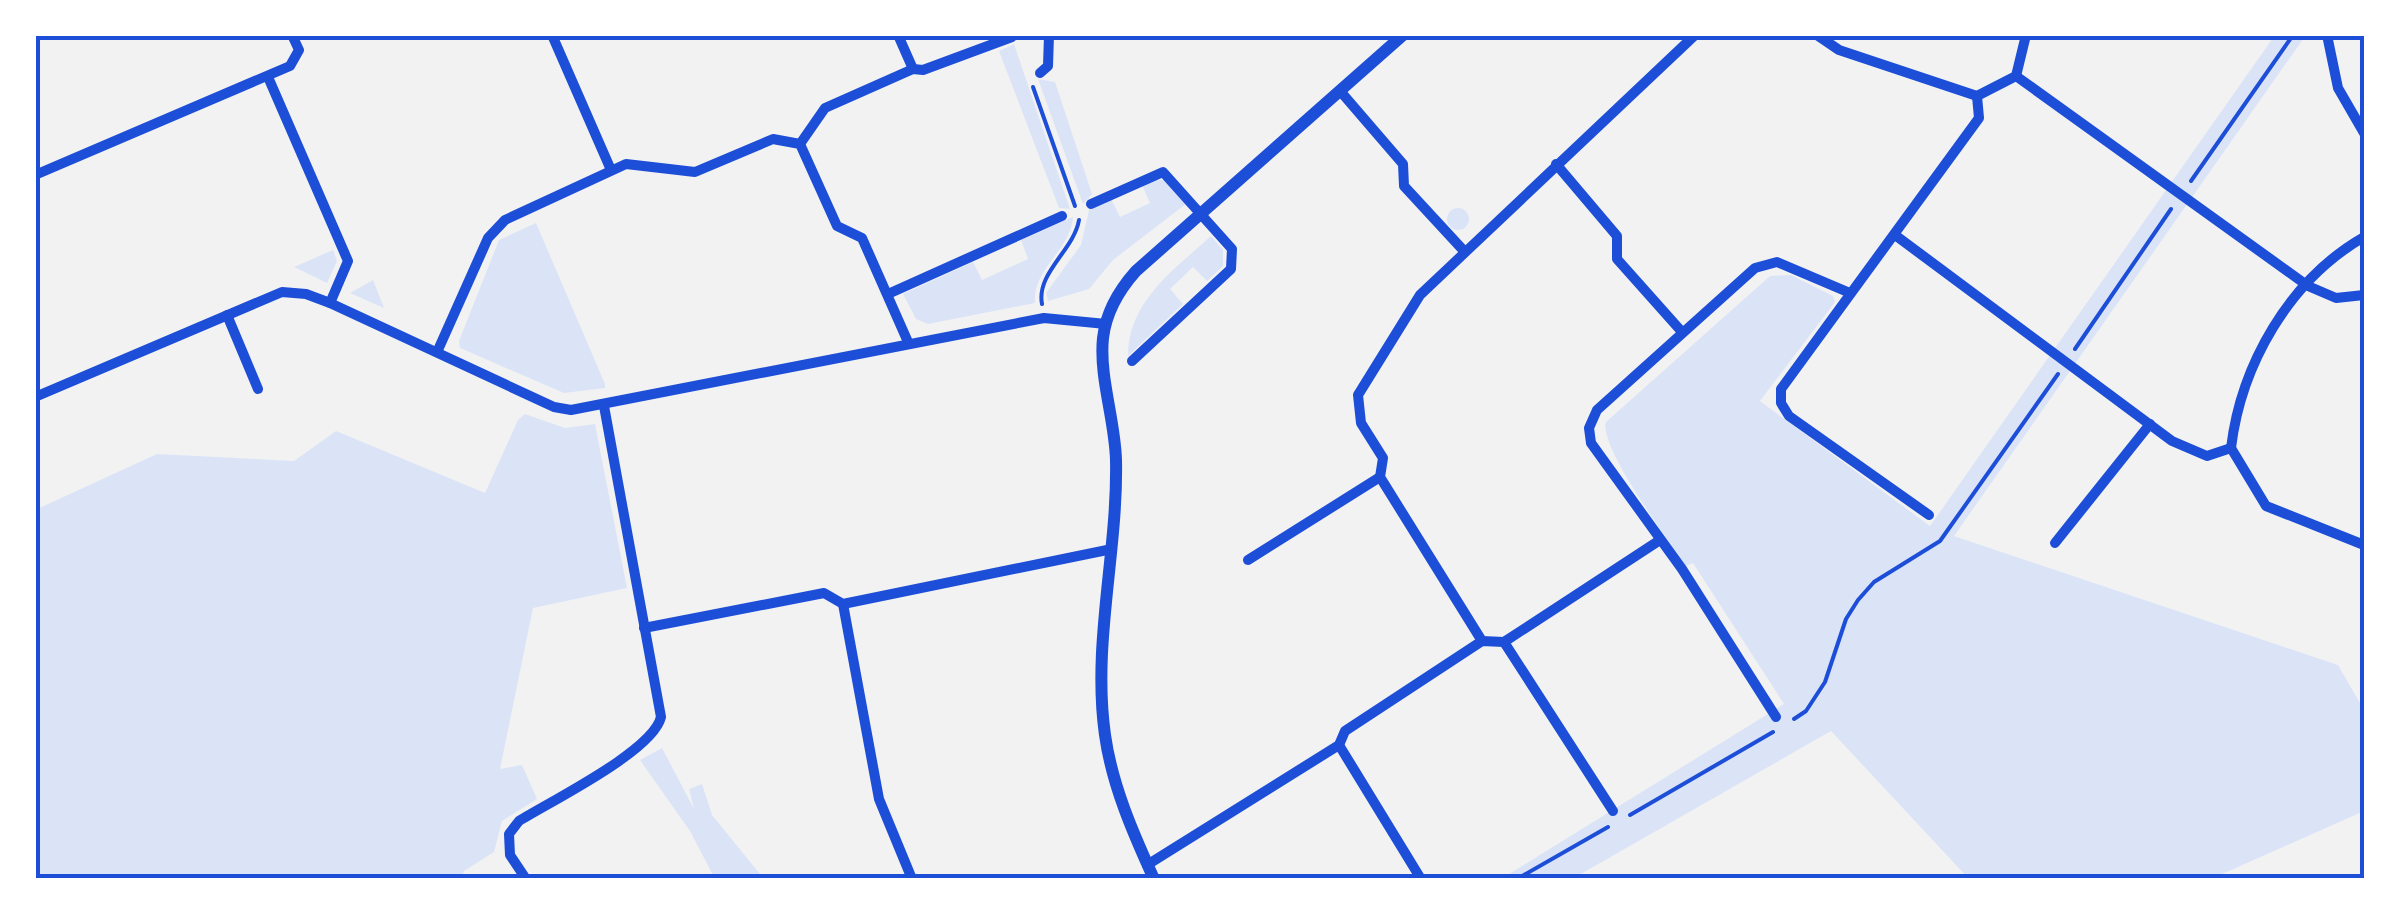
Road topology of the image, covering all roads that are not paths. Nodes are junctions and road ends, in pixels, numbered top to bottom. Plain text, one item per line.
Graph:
1 (292, 35) edge
2 (552, 35) edge
3 (898, 35) edge
4 (1050, 35) edge
5 (1403, 35) edge
6 (1695, 35) edge
7 (1818, 35) edge
8 (2026, 35) edge
9 (2327, 35) edge
10 (1012, 37) edge
11 (913, 68) junction
12 (268, 76) junction
13 (1035, 76) road end
14 (2016, 76) junction
15 (1341, 92) junction
16 (1977, 96) junction
17 (2364, 133) edge
18 (800, 144) junction
19 (1556, 164) junction
20 (611, 170) junction
21 (35, 175) edge
22 (1091, 204) dead end
23 (1062, 216) dead end
24 (1203, 216) junction
25 (1895, 235) junction
26 (2364, 237) edge
27 (1464, 251) junction
28 (2308, 286) junction
29 (888, 294) junction
30 (1850, 294) junction
31 (2364, 295) edge
32 (330, 303) junction
33 (226, 316) junction
34 (1106, 324) junction
35 (1682, 332) junction
36 (908, 342) junction
37 (438, 350) junction
38 (1132, 361) dead end
39 (258, 389) dead end
40 (35, 397) edge
41 (604, 406) junction
42 (2150, 424) junction
43 (2230, 448) junction
44 (1380, 478) junction
45 (1929, 515) dead end
46 (1660, 540) junction
47 (2055, 543) dead end
48 (2364, 545) edge
49 (1112, 549) junction
50 (1248, 560) dead end
51 (843, 604) junction
52 (644, 628) junction
53 (1482, 641) junction
54 (1504, 642) junction
55 (1776, 717) dead end
56 (1339, 745) junction
57 (1613, 811) dead end
58 (1148, 865) junction
59 (526, 879) edge
60 (912, 879) edge
61 (1154, 879) edge
62 (1421, 879) edge

1 - 12 street
2 - 20 street
3 - 11 street
4 - 13 street
5 - 15 street
6 - 19 street
7 - 16 street
8 - 14 street
9 - 17 street
10 - 11 street
11 - 18 street
12 - 21 street
12 - 32 street
14 - 16 street
14 - 28 street
15 - 24 street
15 - 27 street
16 - 25 street
18 - 20 street
18 - 29 street
19 - 27 street
19 - 35 street
20 - 37 street
22 - 24 street
23 - 29 street
24 - 34 street
24 - 38 street
25 - 30 street
25 - 42 street
26 - 28 street
27 - 44 street
28 - 31 street
28 - 43 street
29 - 36 street
30 - 35 street
30 - 45 street
32 - 33 street
32 - 37 street
33 - 39 street
33 - 40 street
34 - 36 street
34 - 49 street
35 - 46 street
36 - 41 street
37 - 41 street
41 - 52 street
42 - 43 street
42 - 47 street
43 - 48 street
44 - 50 street
44 - 53 street
46 - 54 street
46 - 55 street
49 - 51 street
49 - 58 street
51 - 52 street
51 - 60 street
52 - 59 street
53 - 54 street
53 - 56 street
54 - 57 street
56 - 58 street
56 - 62 street
58 - 61 street

